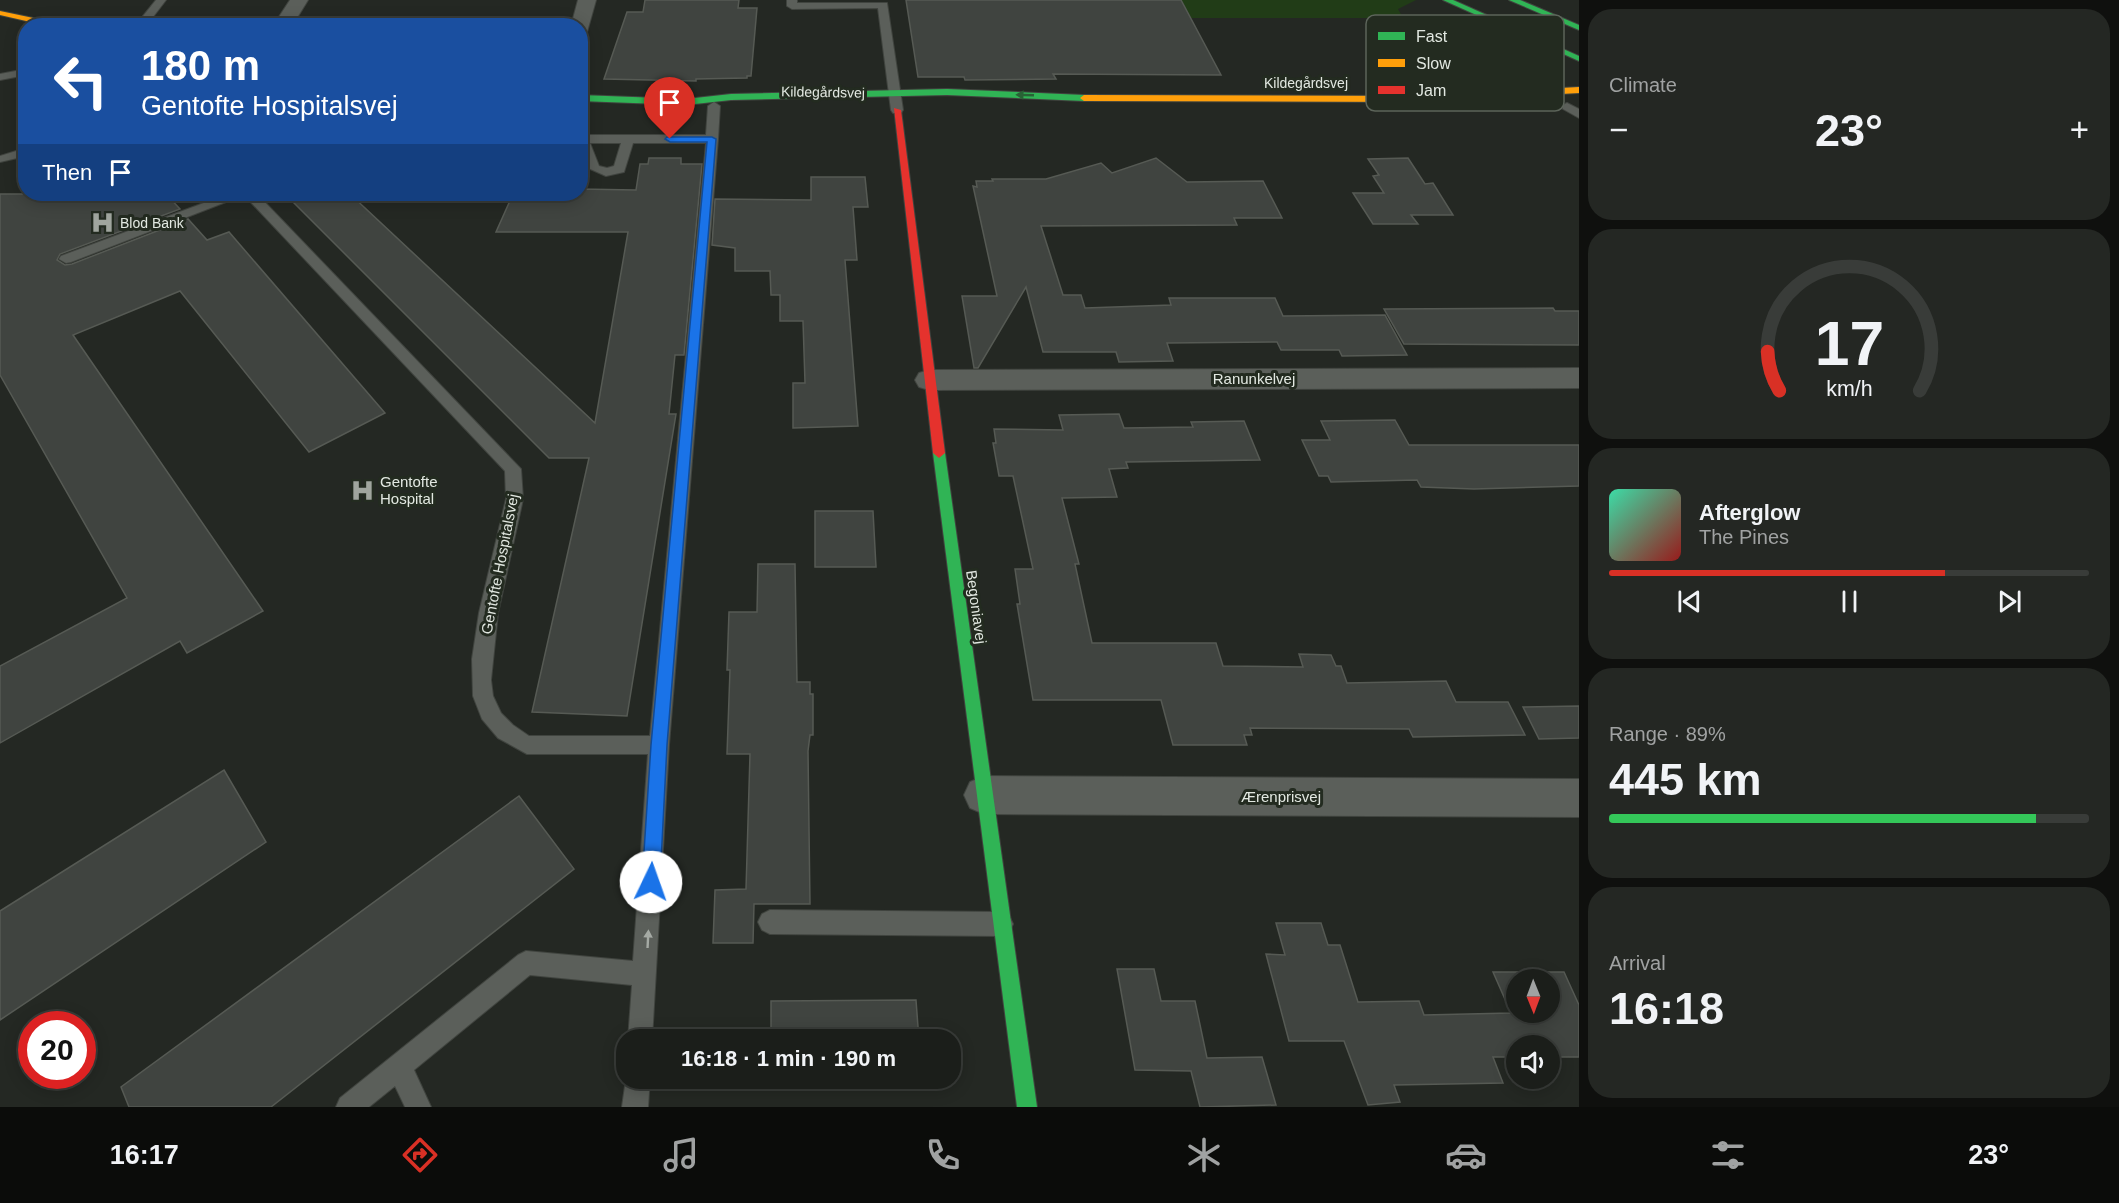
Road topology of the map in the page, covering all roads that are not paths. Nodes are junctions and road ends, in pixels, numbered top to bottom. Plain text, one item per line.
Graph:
1 (161, 0) edge
2 (298, 0) edge
3 (587, 0) edge
4 (792, 0) edge
5 (1447, 0) edge
6 (1513, 0) edge
7 (0, 13) edge
8 (1480, 15) edge
9 (1548, 15) edge
10 (24, 18) edge
11 (146, 18) edge
12 (287, 18) edge
13 (582, 18) edge
14 (1564, 22) edge
15 (1579, 28) edge
16 (1564, 52) edge
17 (1579, 59) edge
18 (18, 74) edge
19 (0, 77) edge
20 (1579, 90) edge
21 (1564, 91) edge
22 (896, 93) junction
23 (588, 99) edge
24 (1366, 99) edge
25 (1104, 100) junction
26 (686, 102) junction
27 (714, 106) junction
28 (997, 108) dead end
29 (828, 109) dead end
30 (897, 110) joint
31 (588, 139) edge
32 (628, 139) junction
33 (712, 139) junction
34 (18, 154) edge
35 (588, 155) edge
36 (3, 159) dead end
37 (220, 201) edge
38 (257, 201) edge
39 (66, 259) dead end
40 (1579, 378) edge
41 (929, 380) junction
42 (659, 745) junction
43 (984, 795) junction
44 (1579, 798) edge
45 (770, 922) dead end
46 (1001, 924) junction
47 (646, 974) junction
48 (641, 1029) edge
49 (399, 1067) junction
50 (636, 1089) edge
51 (349, 1107) edge
52 (418, 1107) edge
53 (635, 1107) edge
54 (1027, 1107) edge

1 - 11 lane
2 - 12 street
3 - 13 street
4 - 22 lane
5 - 8 main road
6 - 9 main road
7 - 10 main road
14 - 15 main road
16 - 17 main road
18 - 19 lane
20 - 21 main road, Kildegårdsvej
25 -> 22 main road, Kildegårdsvej
22 - 26 main road, Kildegårdsvej
22 - 30 lane
23 - 26 main road, Kildegårdsvej
24 - 25 main road, Kildegårdsvej
25 - 28 main road, Kildegårdsvej
26 - 27 main road, Kildegårdsvej
27 - 29 main road, Kildegårdsvej
27 - 33 lane
30 - 41 main road, Begoniavej
31 - 32 lane
32 - 33 lane
32 - 35 lane
33 - 42 lane
34 - 36 lane
37 - 39 lane
38 - 42 lane, Gentofte Hospitalsvej
40 - 41 street, Ranunkelvej
41 - 43 main road, Begoniavej
47 -> 42 lane
43 - 44 street, Ærenprisvej
43 - 46 main road, Begoniavej
45 - 46 lane
46 - 54 main road, Begoniavej
47 - 48 lane
47 - 49 lane
49 - 51 lane
49 - 52 lane
50 - 53 lane

